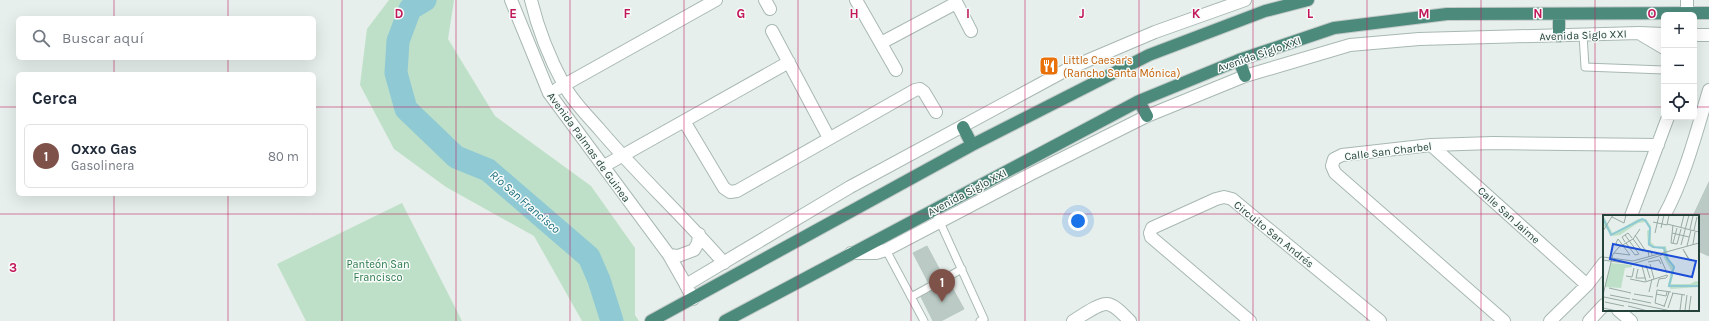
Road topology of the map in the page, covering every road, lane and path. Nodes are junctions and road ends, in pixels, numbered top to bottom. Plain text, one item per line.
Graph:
1 (511, 0) edge
2 (716, 0) edge
3 (856, 0) edge
4 (1245, 0) edge
5 (1308, 0) edge
6 (1687, 0) edge
7 (533, 1) edge
8 (956, 2) edge
9 (1687, 12) edge
10 (1709, 13) edge
11 (1559, 14) junction
12 (1661, 14) edge
13 (1697, 14) edge
14 (772, 31) dead end
15 (971, 32) dead end
16 (1639, 33) junction
17 (1661, 34) edge
18 (1583, 35) junction
19 (1697, 35) edge
20 (1709, 35) edge
21 (1559, 36) junction
22 (881, 43) junction
23 (1661, 46) edge
24 (1239, 60) junction
25 (789, 62) junction
26 (896, 70) dead end
27 (1661, 70) edge
28 (1245, 76) junction
29 (564, 85) junction
30 (1709, 90) edge
31 (549, 94) junction
32 (1139, 101) junction
33 (936, 112) dead end
34 (1147, 116) junction
35 (1667, 120) edge
36 (684, 121) junction
37 (963, 127) junction
38 (829, 138) junction
39 (972, 145) junction
40 (1431, 145) junction
41 (1658, 145) junction
42 (622, 156) junction
43 (604, 166) junction
44 (934, 209) junction
45 (1631, 215) edge
46 (1665, 215) edge
47 (940, 221) junction
48 (699, 234) junction
49 (886, 250) junction
50 (851, 253) junction
51 (669, 255) junction
52 (724, 263) junction
53 (1603, 264) edge
54 (962, 269) junction
55 (686, 285) junction
56 (1587, 285) junction
57 (911, 297) junction
58 (693, 298) junction
59 (1603, 306) edge
60 (1619, 311) edge
61 (651, 321) edge
62 (725, 321) edge
63 (924, 321) edge
64 (980, 321) edge
65 (1073, 321) edge
66 (1130, 321) edge
67 (1250, 321) edge
68 (1380, 321) edge
69 (1504, 321) edge
70 (1550, 321) edge
71 (1589, 321) edge
72 (1631, 321) edge

1 - 31 street, Avenida Palmas de Guinea
2 - 29 street
3 - 22 street
4 - 37 street
5 - 39 highway
6 - 9 street
7 - 29 street, Avenida Palmas de Guinea
8 - 15 street
8 - 22 street
10 - 13 highway, Avenida Siglo XXI
11 - 12 highway, Avenida Siglo XXI
11 - 21 highway
11 - 24 highway, Avenida Siglo XXI
14 - 25 street
16 - 17 street, Avenida Siglo XXI
16 - 18 street, Avenida Siglo XXI
16 - 23 street
18 - 21 street, Avenida Siglo XXI
18 - 27 lane
19 - 20 street
21 - 28 street, Avenida Siglo XXI
22 - 26 street
24 - 28 highway
24 - 32 highway, Avenida Siglo XXI
25 - 36 street
25 - 38 street
28 - 34 street, Avenida Siglo XXI
29 - 31 street
29 - 42 street, Avenida Palmas de Guinea
30 - 46 street
31 - 43 street, Avenida Palmas de Guinea
32 - 34 highway
32 - 44 highway, Avenida Siglo XXI
33 - 38 street
34 - 47 street, Avenida Siglo XXI
35 - 41 street
36 - 38 street
36 - 42 street
37 - 39 highway
37 - 52 street
39 - 58 highway
40 - 41 street, Calle San Charbel
40 - 56 street, Calle San Jaime
40 - 69 street, Calle San Charbel
41 - 45 street
42 - 43 street
42 - 48 street, Avenida Palmas de Guinea
43 - 51 street, Avenida Palmas de Guinea
44 - 47 lane
44 - 50 highway, Avenida Siglo XXI
47 - 49 street, Avenida Siglo XXI
47 - 54 lane
48 - 51 street
48 - 52 street, Avenida Palmas de Guinea
49 - 50 street, Avenida Siglo XXI
49 - 57 lane
50 - 62 highway, Avenida Siglo XXI
51 - 55 street, Avenida Palmas de Guinea
52 - 55 street
53 - 56 street
54 - 57 lane
54 - 64 lane
55 - 58 street
56 - 70 street
57 - 63 lane
58 - 61 highway
59 - 71 street
60 - 72 street
65 - 66 street
67 - 68 street, Circuito San Andrés

